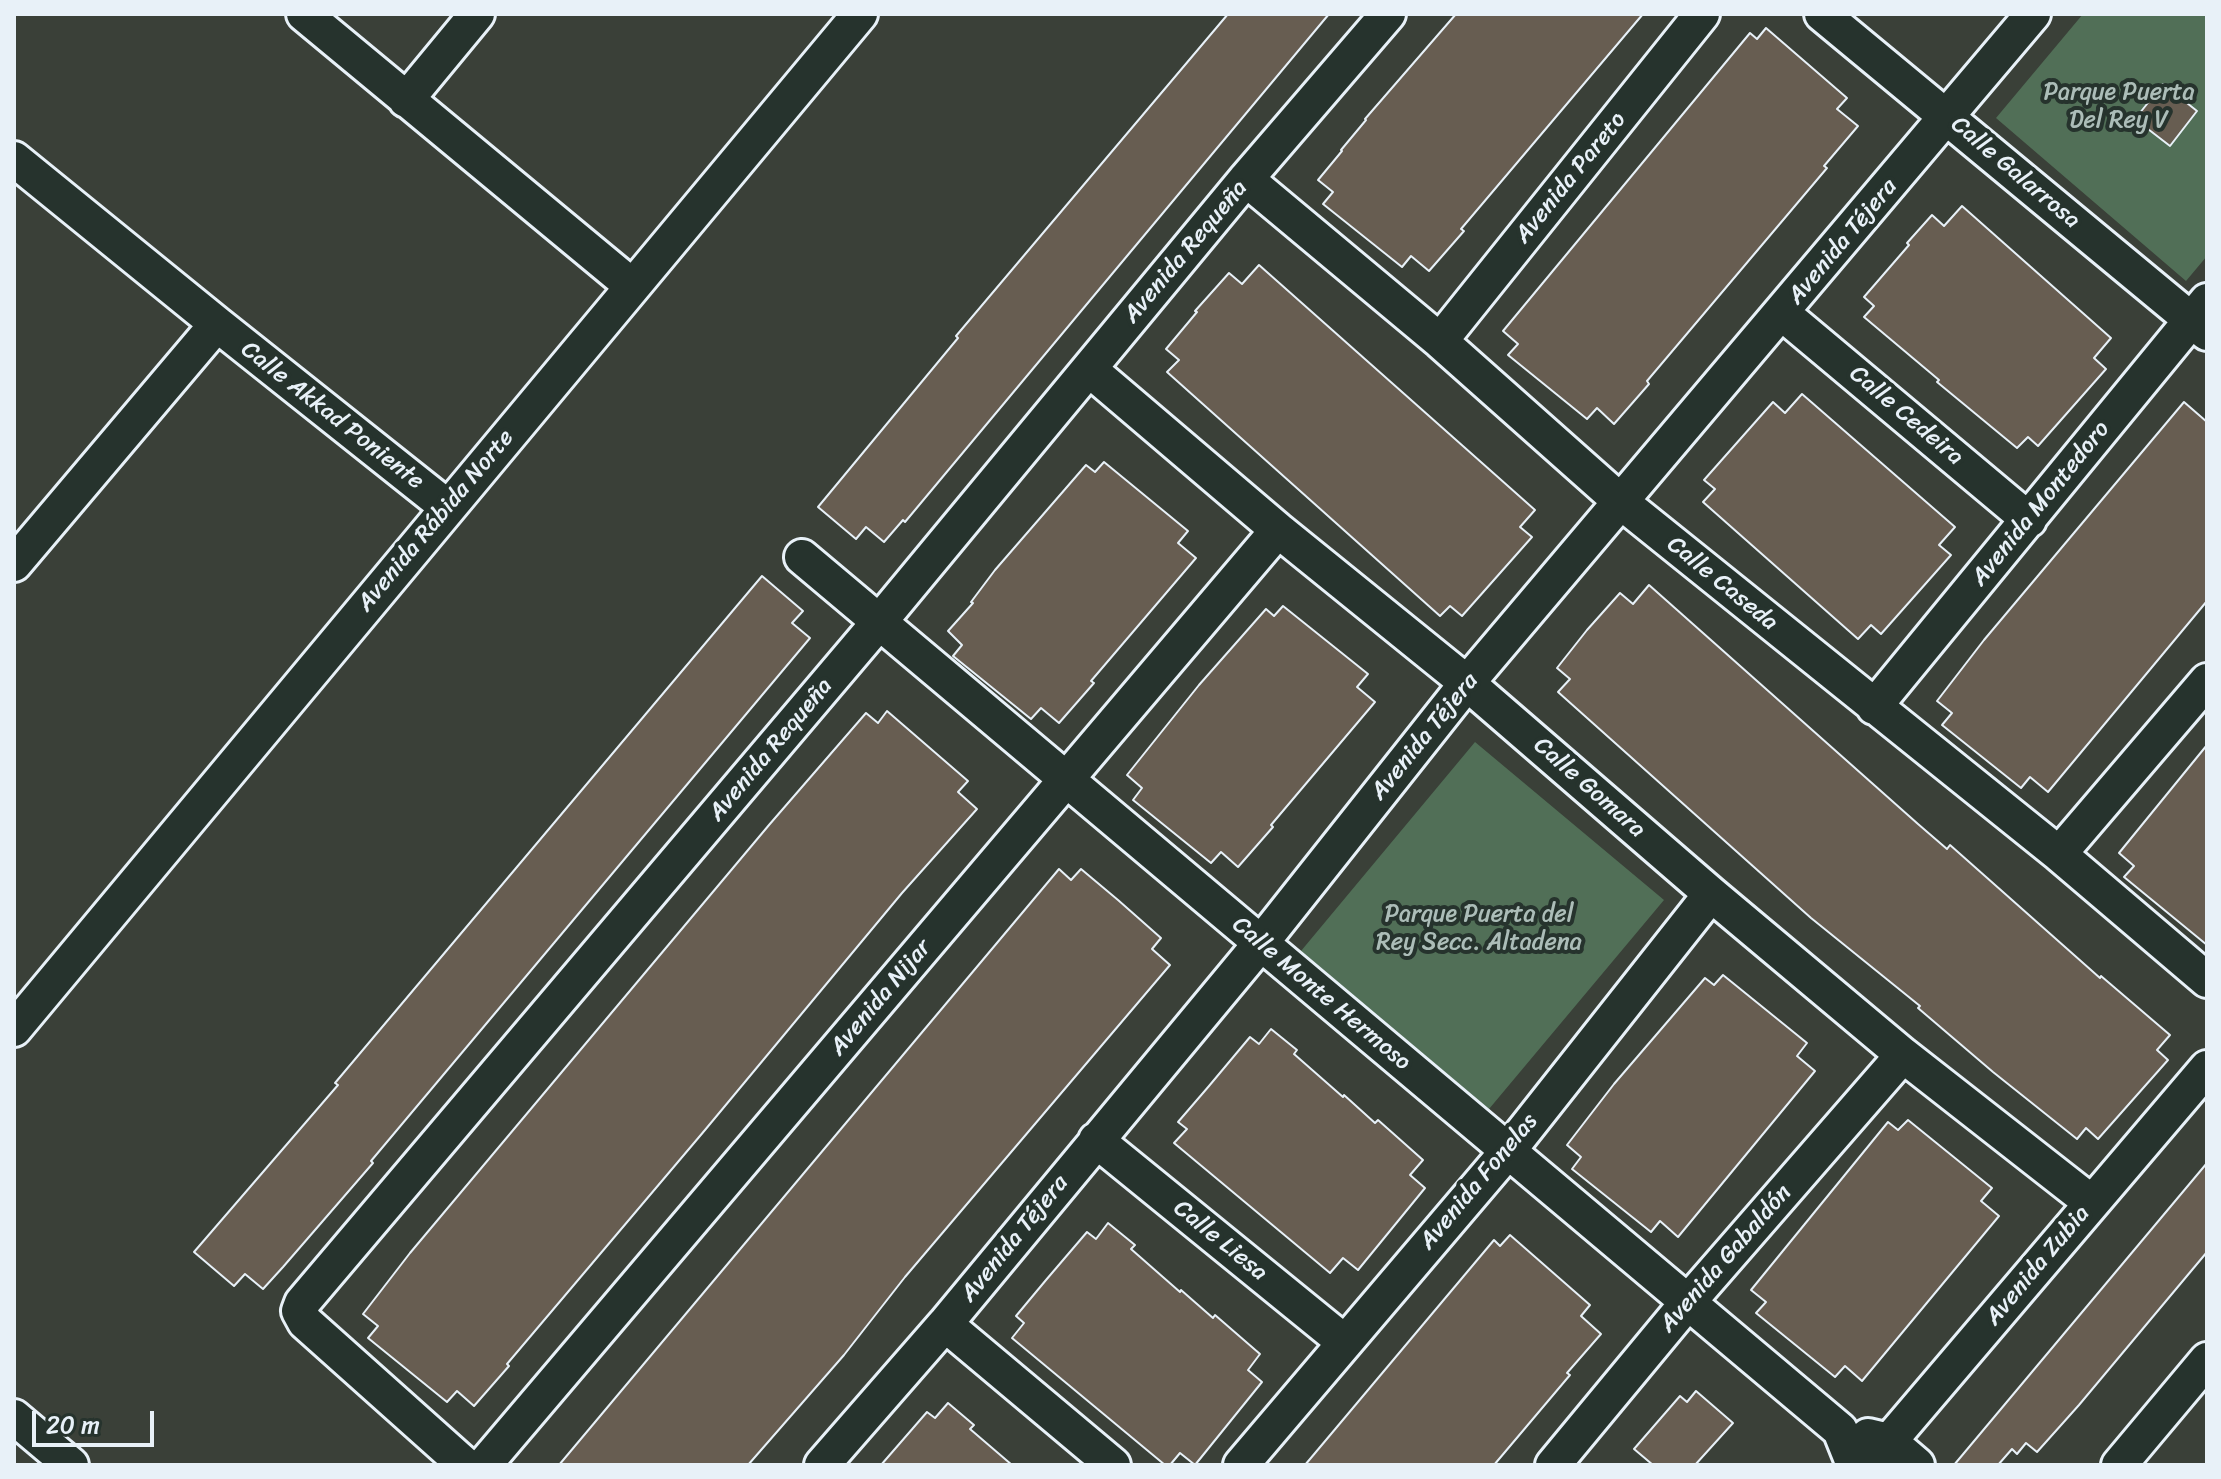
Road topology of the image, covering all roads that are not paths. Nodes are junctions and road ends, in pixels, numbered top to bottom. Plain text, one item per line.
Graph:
1 (304, 14) edge
2 (477, 14) edge
3 (860, 14) edge
4 (1388, 14) edge
5 (1702, 14) edge
6 (1822, 14) edge
7 (2033, 14) edge
8 (406, 100) junction
9 (1949, 117) junction
10 (14, 159) edge
11 (1246, 179) junction
12 (632, 286) junction
13 (1782, 313) junction
14 (2202, 318) edge
15 (217, 324) junction
16 (1440, 341) junction
17 (1089, 369) junction
18 (1620, 501) junction
19 (447, 507) junction
20 (2029, 520) junction
21 (1278, 530) junction
22 (802, 557) dead end
23 (14, 564) edge
24 (880, 621) junction
25 (2207, 681) edge
26 (1467, 683) junction
27 (1874, 707) junction
28 (1067, 779) junction
29 (2059, 854) junction
30 (1711, 894) junction
31 (1261, 943) junction
32 (2207, 980) edge
33 (14, 1029) edge
34 (1903, 1055) junction
35 (2207, 1068) edge
36 (1096, 1140) junction
37 (1508, 1151) junction
38 (2092, 1203) junction
39 (1688, 1302) junction
40 (945, 1324) junction
41 (1343, 1341) junction
42 (2207, 1360) edge
43 (14, 1417) edge
44 (1840, 1430) junction
45 (1879, 1453) edge
46 (71, 1465) edge
47 (465, 1465) edge
48 (484, 1465) edge
49 (822, 1465) edge
50 (1113, 1465) edge
51 (1241, 1465) edge
52 (1553, 1465) edge
53 (1854, 1465) edge
54 (1917, 1465) edge
55 (2119, 1465) edge

1 - 8 street
2 - 8 street
3 - 12 street, Avenida Rábida Norte
4 - 11 street, Avenida Requeña
5 - 16 street, Avenida Pareto
6 - 9 street, Calle Galarrosa
7 - 9 street, Avenida Téjera
8 - 12 street
9 - 13 street, Avenida Téjera
9 - 14 street, Calle Galarrosa
10 - 15 street, Calle Akkad Poniente
11 - 16 street, Calle Caseda
11 - 17 street, Avenida Requeña
12 - 19 street, Avenida Rábida Norte
13 - 18 street, Avenida Téjera
13 - 20 street, Calle Cedeira
14 - 20 street, Avenida Montedoro
15 - 19 street, Calle Akkad Poniente
15 - 23 street
16 - 18 street, Calle Caseda
17 - 21 street, Calle Gomara
17 - 24 street, Avenida Requeña
18 - 26 street, Avenida Téjera
18 - 27 street, Calle Caseda
19 - 33 street, Avenida Rábida Norte
20 - 27 street, Avenida Montedoro
21 - 26 street, Calle Gomara
21 - 28 street, Avenida Nijar
22 - 24 street, Calle Monte Hermoso
24 - 28 street, Calle Monte Hermoso
24 - 47 street, Avenida Requeña
25 - 29 street
26 - 30 street, Calle Gomara
26 - 31 street, Avenida Téjera
27 - 29 street, Calle Caseda
28 - 31 street, Calle Monte Hermoso
28 - 48 street, Avenida Nijar
29 - 32 street, Calle Caseda
30 - 34 street, Calle Gomara
30 - 37 street, Avenida Fonelas
31 - 36 street, Avenida Téjera
31 - 37 street, Calle Monte Hermoso
34 - 38 street, Calle Gomara
34 - 39 street, Avenida Gabaldón
35 - 38 street, Avenida Zubia
36 - 40 street, Avenida Téjera
36 - 41 street, Calle Liesa
37 - 39 street, Calle Monte Hermoso
37 - 41 street, Avenida Fonelas
38 - 45 street, Avenida Zubia
39 - 44 street, Calle Monte Hermoso
39 - 52 street, Avenida Gabaldón
40 - 49 street, Avenida Téjera
40 - 50 street
41 - 51 street, Avenida Fonelas
42 - 55 street
43 - 46 street
44 - 45 street, Calle Monte Hermoso
44 - 53 street, Calle Monte Hermoso
45 - 54 street, Calle Monte Hermoso

